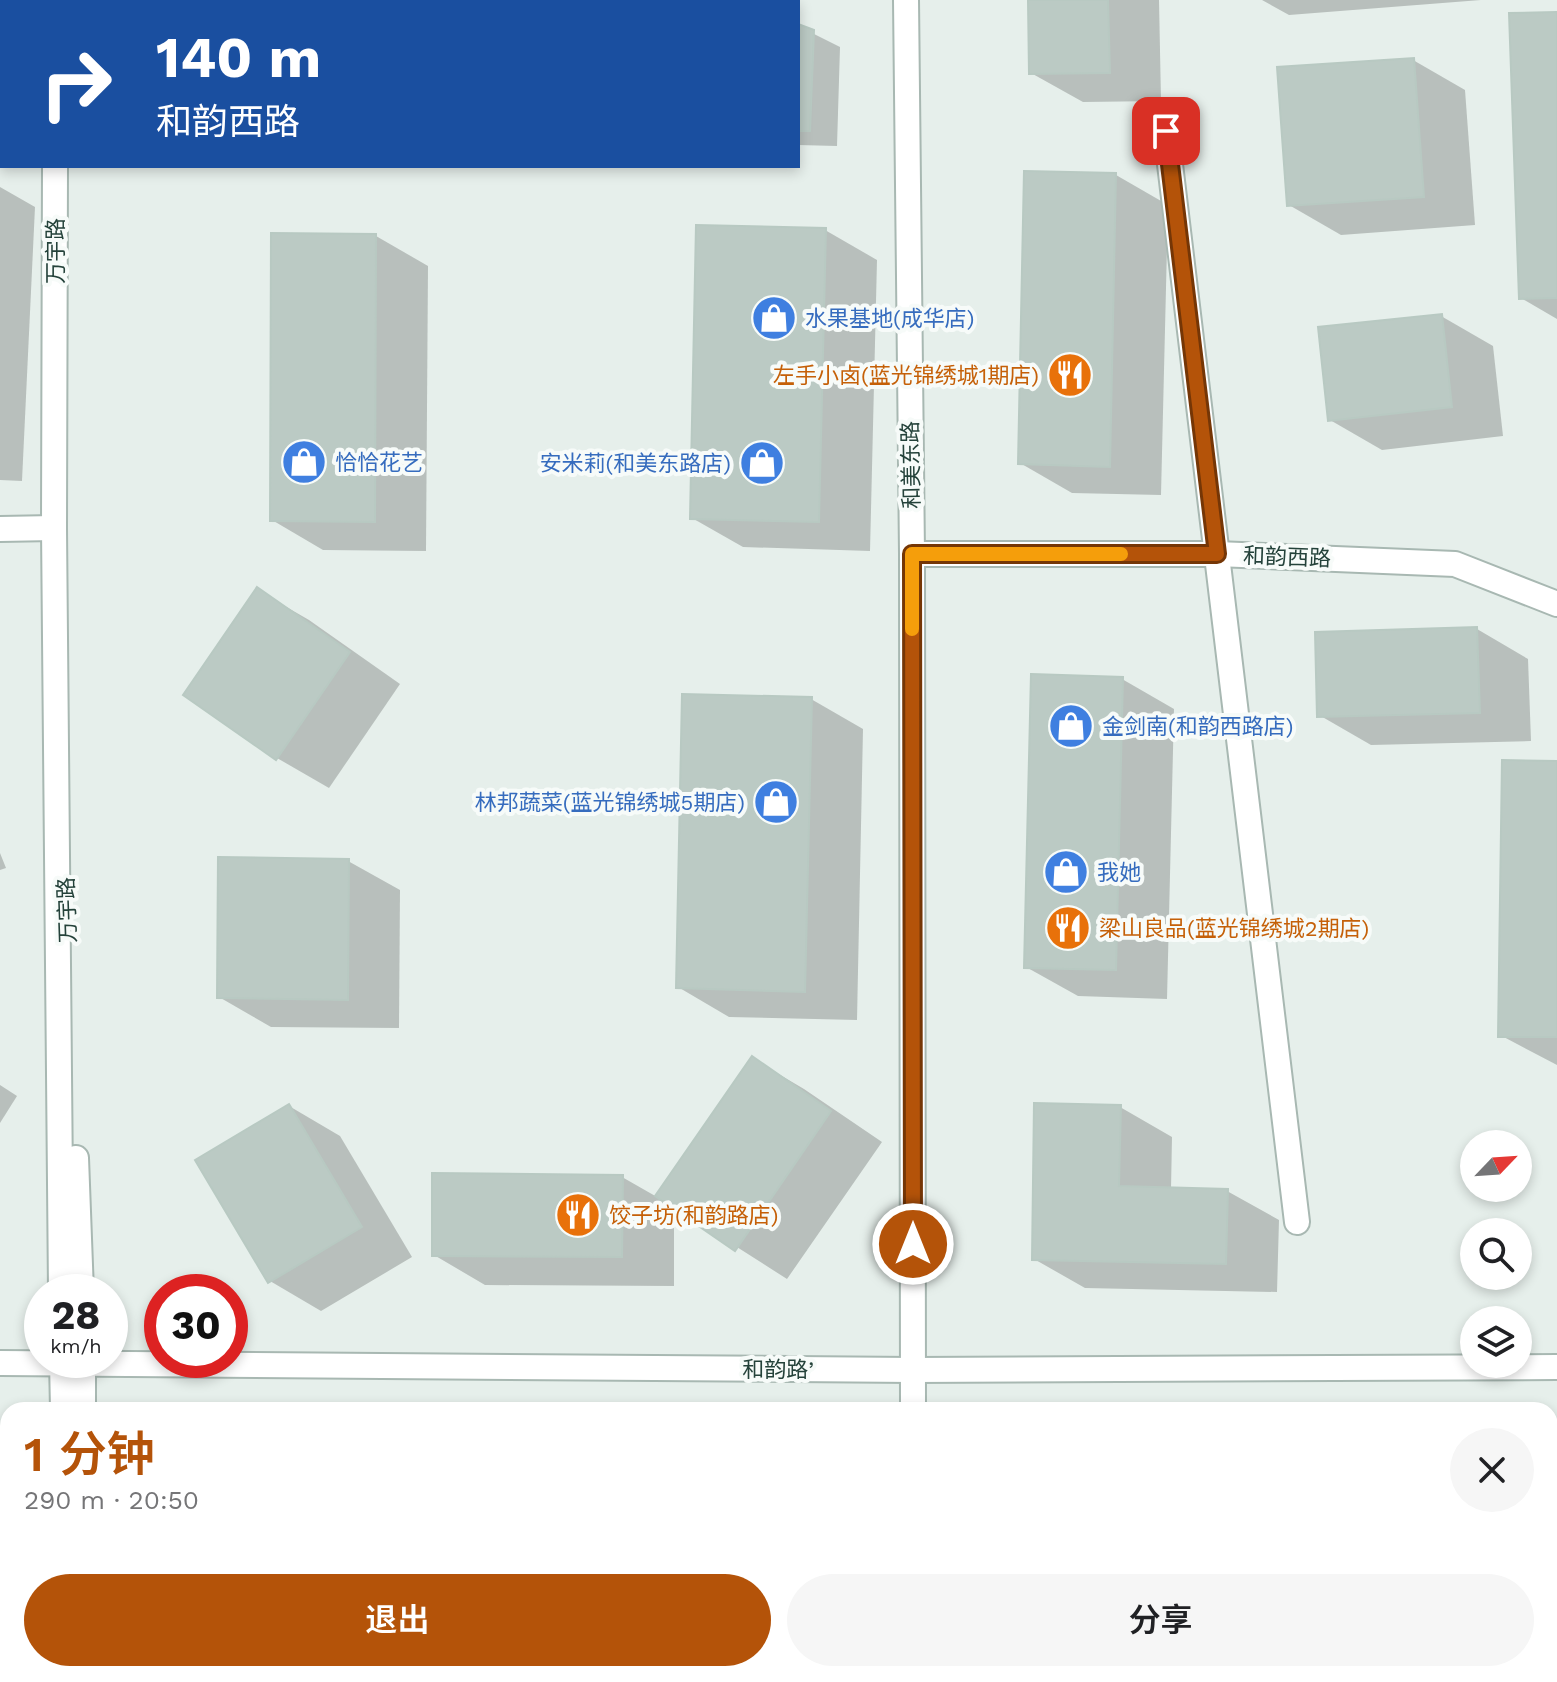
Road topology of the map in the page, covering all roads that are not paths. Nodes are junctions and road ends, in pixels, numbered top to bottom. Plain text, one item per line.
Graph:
1 (906, 0) edge
2 (1166, 131) dead end
3 (55, 168) edge
4 (54, 528) junction
5 (0, 529) edge
6 (912, 554) junction
7 (1217, 554) junction
8 (1557, 604) edge
9 (1297, 1222) dead end
10 (61, 1274) edge
11 (80, 1274) edge
12 (0, 1363) edge
13 (24, 1363) edge
14 (128, 1363) edge
15 (1557, 1367) edge
16 (913, 1370) junction
17 (70, 1378) edge
18 (76, 1378) edge
19 (65, 1402) edge
20 (81, 1402) edge
21 (913, 1402) edge

1 - 6 street, 和美东路
2 - 7 street
3 - 4 street, 万宇路
4 - 5 street
4 - 10 street, 万宇路
4 - 11 street, 万宇路
6 - 7 street, 和韵西路
6 - 16 street, 和美东路
7 - 8 street, 和韵西路
7 - 9 street
12 - 13 street, 和韵路’
14 - 16 street, 和韵路’
15 - 16 street, 和韵路’
16 - 21 street, 和美东路
17 - 19 street
18 - 20 street

